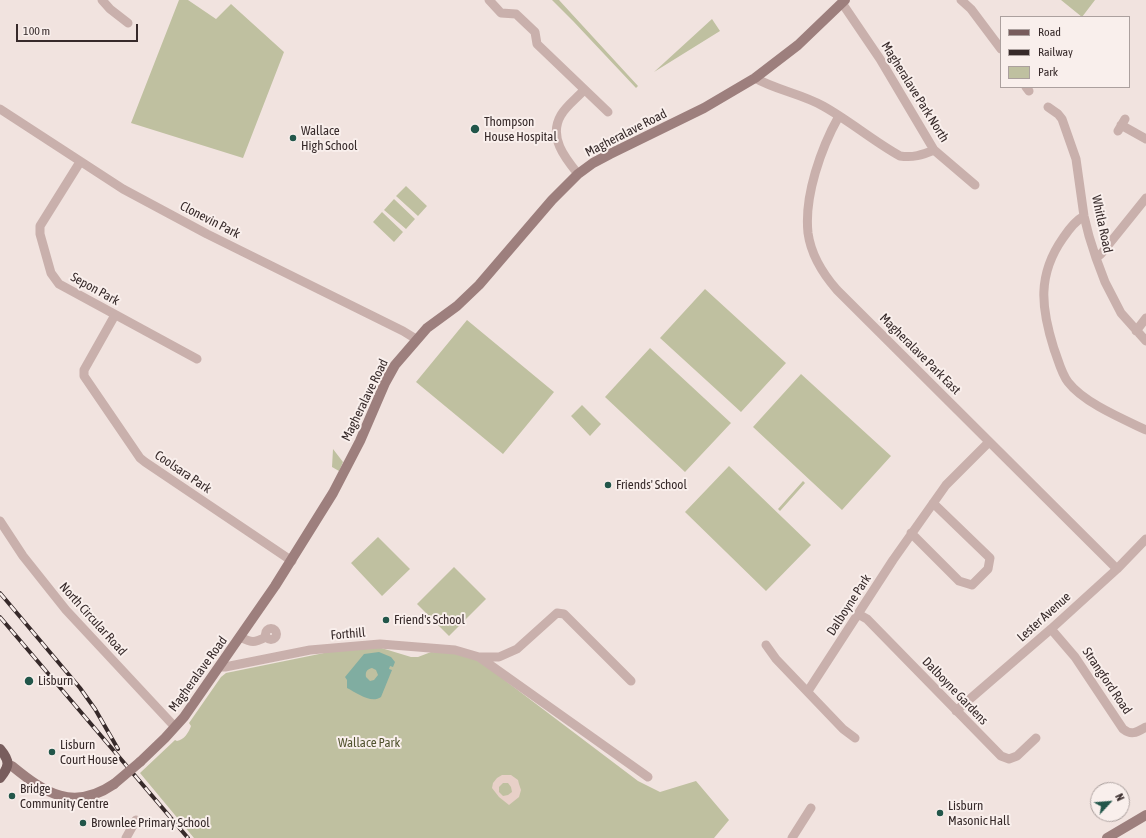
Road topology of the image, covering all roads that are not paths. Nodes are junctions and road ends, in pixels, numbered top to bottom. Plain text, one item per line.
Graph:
1 (102, 0) edge
2 (488, 0) edge
3 (961, 0) edge
4 (843, 2) edge
5 (128, 23) dead end
6 (1000, 48) edge
7 (755, 78) junction
8 (584, 90) junction
9 (1048, 107) dead end
10 (0, 109) edge
11 (608, 112) dead end
12 (840, 116) junction
13 (1121, 125) dead end
14 (1146, 139) edge
15 (934, 150) junction
16 (80, 162) junction
17 (578, 174) junction
18 (975, 185) dead end
19 (1146, 198) edge
20 (1084, 216) junction
21 (1096, 258) junction
22 (115, 315) junction
23 (1146, 318) edge
24 (1136, 331) junction
25 (416, 339) junction
26 (1146, 341) edge
27 (197, 359) dead end
28 (1146, 430) edge
29 (989, 442) junction
30 (933, 503) junction
31 (0, 521) edge
32 (911, 533) junction
33 (1146, 540) edge
34 (292, 560) junction
35 (1117, 569) junction
36 (858, 614) junction
37 (1051, 629) junction
38 (240, 637) junction
39 (266, 637) dead end
40 (766, 645) dead end
41 (479, 657) junction
42 (220, 667) junction
43 (631, 681) dead end
44 (808, 691) junction
45 (956, 711) junction
46 (175, 727) junction
47 (1146, 727) edge
48 (855, 738) dead end
49 (1036, 738) dead end
50 (0, 749) edge
51 (8, 765) junction
52 (648, 777) dead end
53 (0, 778) edge
54 (811, 808) dead end
55 (1146, 815) edge
56 (136, 820) dead end
57 (126, 838) edge
58 (792, 838) edge
59 (1107, 838) edge

1 - 5 street
2 - 8 street
3 - 6 street
4 - 7 street, Magheralave Road
4 - 15 street, Magheralave Park North
7 - 12 street
7 - 17 street, Magheralave Road
8 - 11 street
8 - 17 street
9 - 20 street, Whitla Road
10 - 16 street, Clonevin Park
12 - 15 street
12 - 29 street, Magheralave Park East
13 - 14 street
15 - 18 street, Magheralave Park North
16 - 22 street, Sepon Park
16 - 25 street, Clonevin Park
17 - 25 street, Magheralave Road
19 - 21 street
20 - 21 street, Whitla Road
20 - 28 street
21 - 24 street, Whitla Road
22 - 27 street, Sepon Park
22 - 34 street, Coolsara Park
23 - 24 street
24 - 26 street, Whitla Road
25 - 34 street, Magheralave Road
29 - 30 street, Dalboyne Park
29 - 35 street, Magheralave Park East
30 - 32 street, Dalboyne Park
30 - 32 street
31 - 46 street, North Circular Road
32 - 36 street, Dalboyne Park
33 - 35 street, Lester Avenue
34 - 38 street, Magheralave Road
35 - 37 street, Lester Avenue
36 - 44 street, Dalboyne Park
36 - 45 street, Dalboyne Gardens
37 - 45 street, Lester Avenue
37 - 47 street, Strangford Road
38 - 39 street
38 - 42 street, Magheralave Road
40 - 44 street
41 - 42 street, Forthill
41 - 43 street, Forthill
41 - 52 street, Forthill
42 - 46 street, Magheralave Road
44 - 48 street
45 - 49 street, Dalboyne Gardens
46 - 51 street, Magheralave Road, bridge
50 - 51 main road
51 - 53 main road
54 - 58 street
55 - 59 street
56 - 57 street

